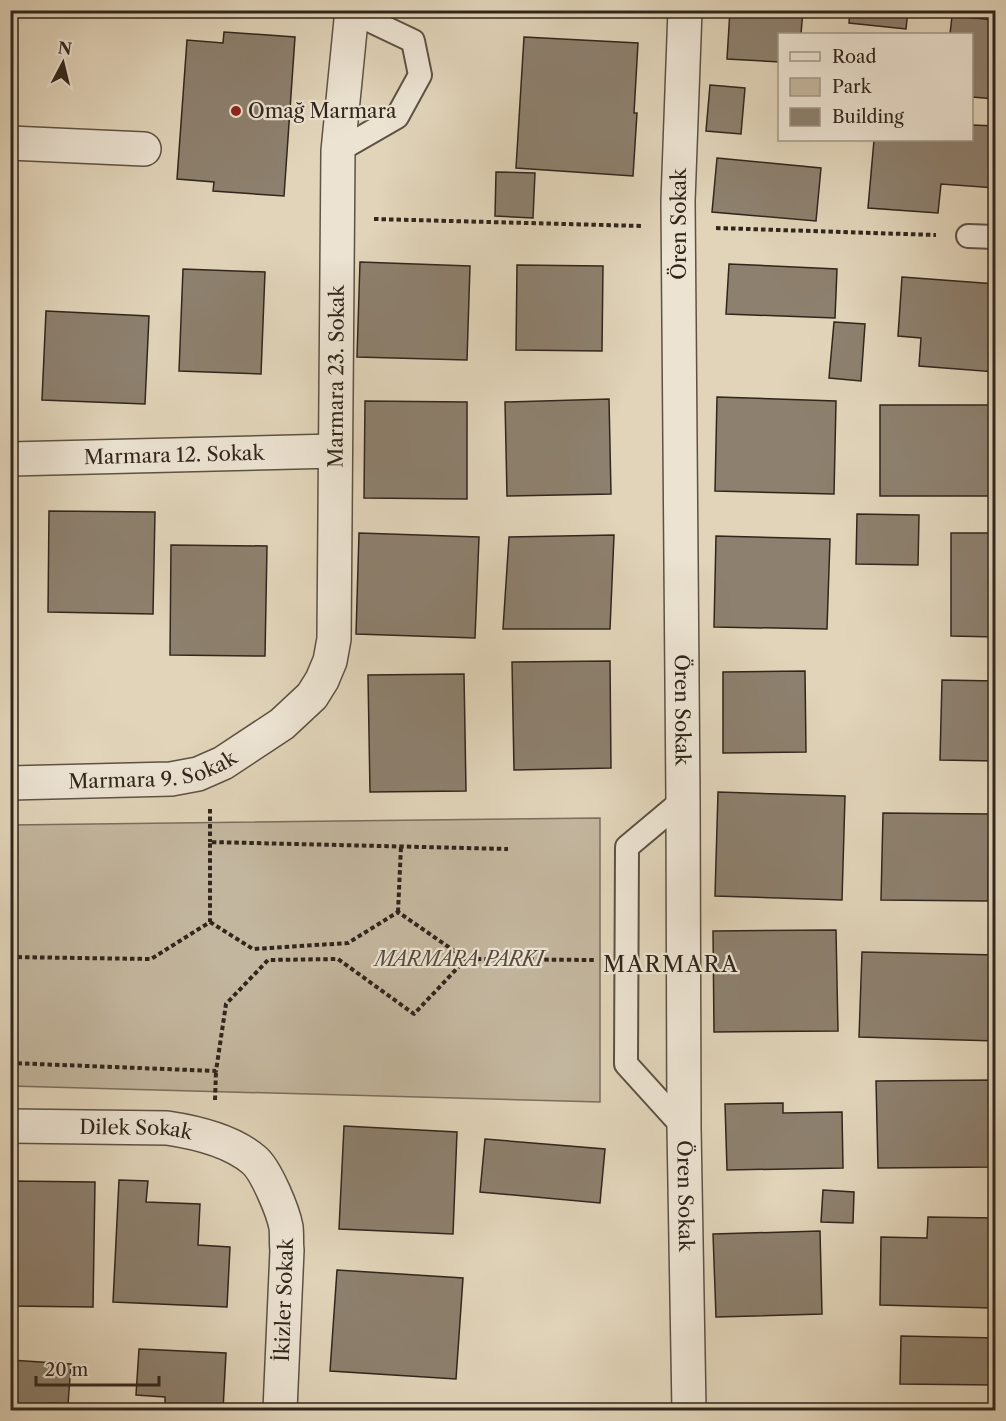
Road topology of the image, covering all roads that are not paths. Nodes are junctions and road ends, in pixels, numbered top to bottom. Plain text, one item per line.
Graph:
1 (685, 10) edge
2 (352, 11) edge
3 (10, 143) edge
4 (144, 149) dead end
5 (338, 151) junction
6 (968, 236) dead end
7 (996, 237) edge
8 (335, 451) junction
9 (10, 459) edge
10 (282, 724) joint
11 (10, 783) edge
12 (683, 800) junction
13 (10, 1126) edge
14 (684, 1128) junction
15 (255, 1160) joint
16 (280, 1410) edge
17 (689, 1410) edge

1 - 12 street, Ören Sokak
2 - 5 street, Marmara 23. Sokak
2 - 5 lane
3 - 4 street
5 - 8 street, Marmara 23. Sokak
6 - 7 lane
8 - 9 street, Marmara 12. Sokak
8 - 10 street, Marmara 23. Sokak
10 - 11 street, Marmara 9. Sokak
12 - 14 street, Ören Sokak
12 - 14 lane
13 - 15 street, Dilek Sokak
14 - 17 street, Ören Sokak
15 - 16 street, İkizler Sokak

